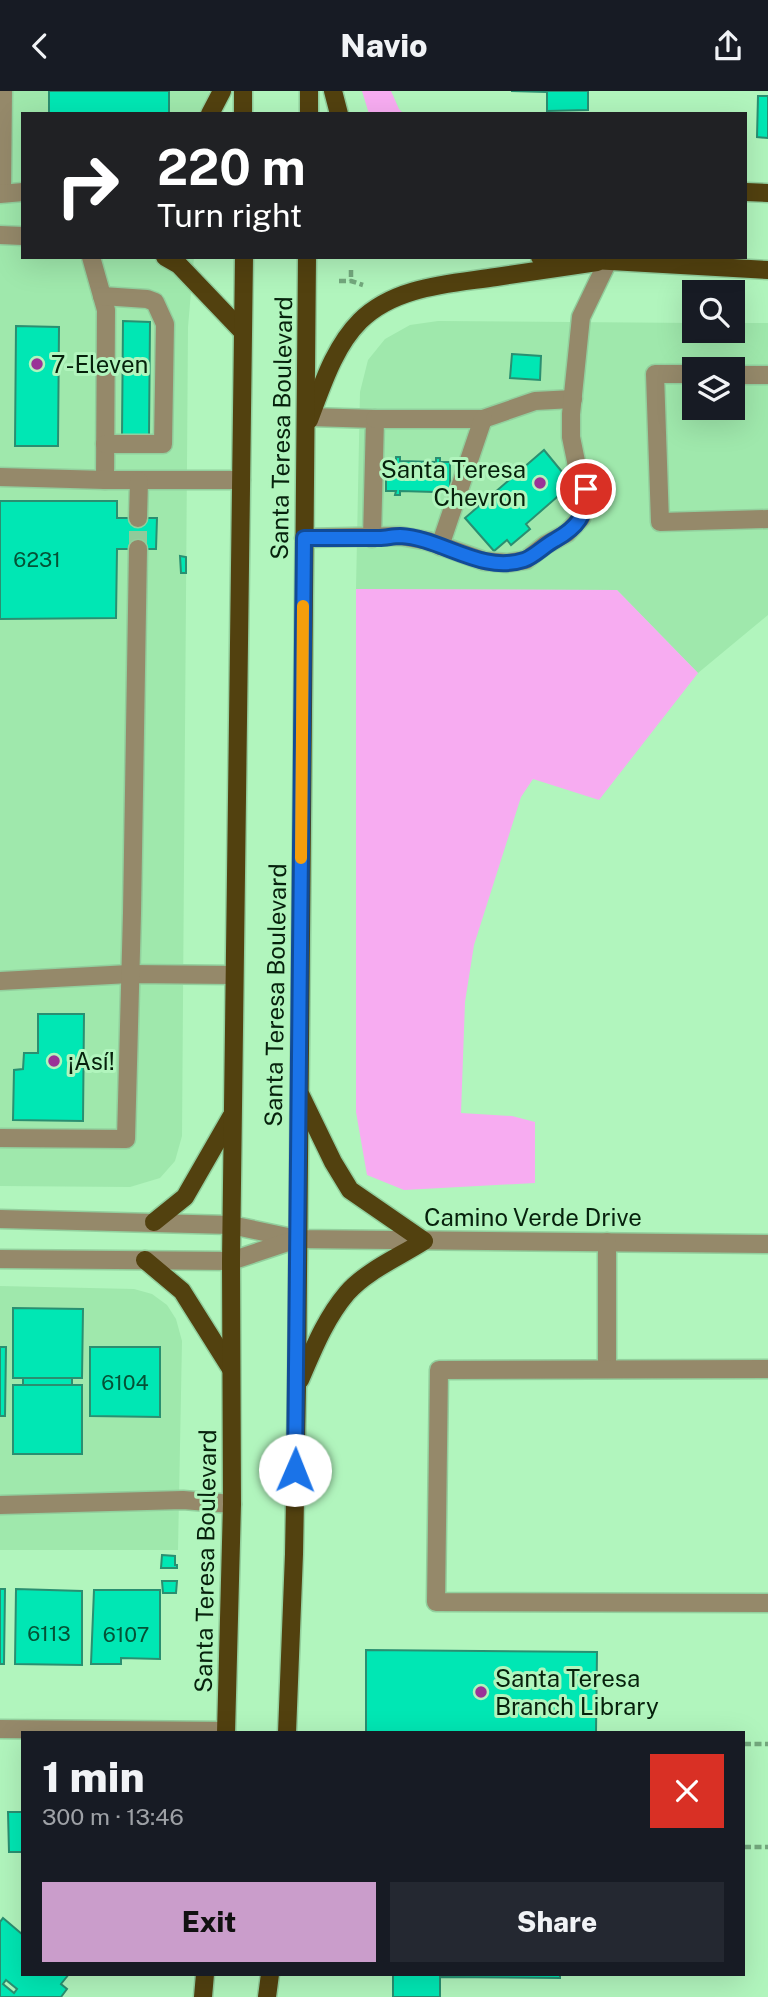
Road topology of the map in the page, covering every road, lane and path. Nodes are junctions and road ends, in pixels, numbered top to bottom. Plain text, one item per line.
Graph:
1 (3, 91) edge
2 (222, 91) edge
3 (243, 91) edge
4 (309, 91) edge
5 (333, 91) edge
6 (211, 112) edge
7 (243, 112) edge
8 (309, 112) edge
9 (338, 112) edge
10 (21, 192) edge
11 (747, 192) edge
12 (768, 193) edge
13 (1, 194) edge
14 (0, 235) edge
15 (21, 236) edge
16 (92, 259) edge
17 (168, 259) edge
18 (244, 259) edge
19 (307, 259) edge
20 (565, 259) edge
21 (602, 262) junction
22 (351, 269) dead end
23 (768, 270) edge
24 (340, 281) dead end
25 (351, 281) junction
26 (363, 285) dead end
27 (102, 296) junction
28 (242, 331) junction
29 (682, 375) edge
30 (745, 375) edge
31 (768, 375) edge
32 (573, 399) junction
33 (375, 419) junction
34 (483, 419) junction
35 (308, 425) junction
36 (105, 444) junction
37 (0, 477) edge
38 (105, 480) junction
39 (139, 481) junction
40 (242, 481) junction
41 (138, 518) tunnel mouth
42 (768, 519) edge
43 (304, 538) junction
44 (372, 538) junction
45 (440, 546) junction
46 (138, 549) tunnel mouth
47 (129, 974) junction
48 (234, 975) junction
49 (0, 981) edge
50 (299, 1092) junction
51 (232, 1114) junction
52 (0, 1138) edge
53 (0, 1219) edge
54 (154, 1222) junction
55 (231, 1225) junction
56 (297, 1239) junction
57 (424, 1241) junction
58 (607, 1242) junction
59 (768, 1244) edge
60 (0, 1259) edge
61 (145, 1260) junction
62 (231, 1261) junction
63 (607, 1369) junction
64 (768, 1369) edge
65 (232, 1370) junction
66 (297, 1387) junction
67 (232, 1504) junction
68 (0, 1505) edge
69 (768, 1603) edge
70 (0, 1729) edge
71 (151, 1731) edge
72 (226, 1731) edge
73 (286, 1731) edge
74 (745, 1744) edge
75 (768, 1744) edge
76 (745, 1847) edge
77 (768, 1847) edge
78 (205, 1976) edge
79 (270, 1976) edge
80 (203, 1997) edge
81 (267, 1997) edge

1 - 13 street
2 - 6 main road
3 - 7 main road
4 - 8 main road
5 - 9 main road
10 - 13 street
11 - 12 main road
14 - 15 street
16 - 27 street
17 - 28 main road
18 - 28 main road, Santa Teresa Boulevard
19 - 35 main road, Santa Teresa Boulevard
20 - 21 main road
21 - 23 main road
21 - 32 street
21 - 35 main road
22 - 25 path
24 - 25 path
25 - 26 path
27 - 36 street
27 - 36 street
28 - 40 main road, Santa Teresa Boulevard
29 - 42 street
30 - 31 street
32 - 34 street
32 - 45 street
33 - 34 street
33 - 35 street
33 - 44 street
34 - 45 street
35 - 43 main road, Santa Teresa Boulevard
36 - 38 street
37 - 38 street
38 - 39 street
39 - 40 street
39 - 41 street
40 - 48 main road, Santa Teresa Boulevard
43 - 44 street
43 - 50 main road, Santa Teresa Boulevard
44 - 45 street
46 - 47 street
47 - 48 street
47 - 49 street
47 - 52 street
48 - 51 main road, Santa Teresa Boulevard
50 - 56 main road, Santa Teresa Boulevard
50 - 57 main road
51 - 54 main road
51 - 55 main road, Santa Teresa Boulevard
53 - 54 street, Camino Verde Drive
54 - 55 street, Camino Verde Drive
55 - 56 street, Camino Verde Drive
55 - 62 main road, Santa Teresa Boulevard
56 - 57 street, Camino Verde Drive
56 - 62 street, Camino Verde Drive
56 - 66 main road, Santa Teresa Boulevard
57 - 58 street, Camino Verde Drive
57 - 66 main road
58 - 59 street, Camino Verde Drive
58 - 63 street
60 - 61 street, Camino Verde Drive
61 - 62 street, Camino Verde Drive
61 - 65 main road
62 - 65 main road, Santa Teresa Boulevard
63 - 64 street
63 - 69 street
65 - 67 main road, Santa Teresa Boulevard
66 - 73 main road, Santa Teresa Boulevard
67 - 68 street
67 - 72 main road, Santa Teresa Boulevard
70 - 71 street
74 - 75 path
76 - 77 path
78 - 80 main road
79 - 81 main road

